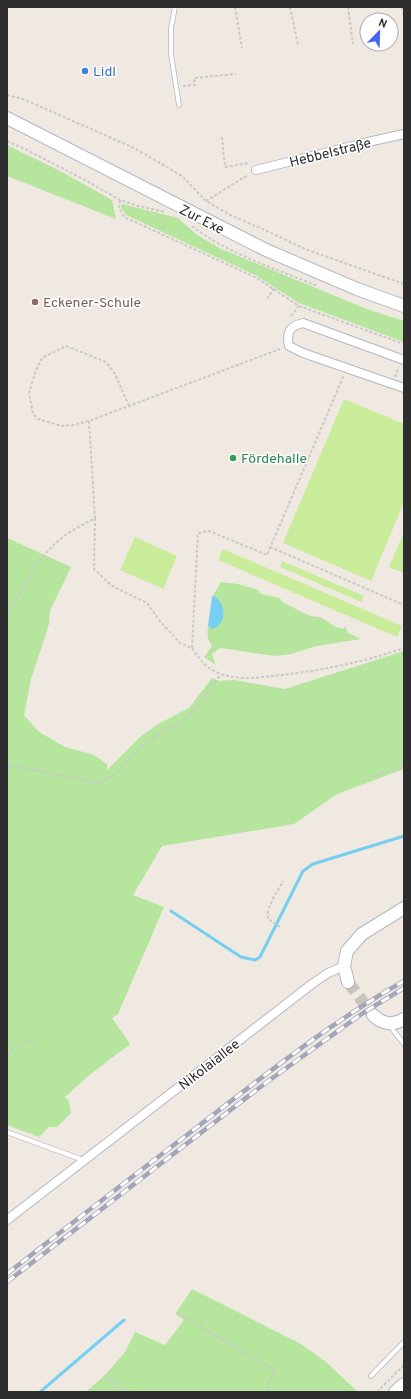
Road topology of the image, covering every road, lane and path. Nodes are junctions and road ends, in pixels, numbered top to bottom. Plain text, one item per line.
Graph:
1 (175, 7) edge
2 (235, 7) edge
3 (290, 7) edge
4 (348, 7) edge
5 (402, 7) edge
6 (404, 17) edge
7 (353, 44) dead end
8 (298, 45) dead end
9 (242, 48) dead end
10 (236, 74) dead end
11 (176, 87) junction
12 (7, 95) edge
13 (179, 105) dead end
14 (7, 118) edge
15 (404, 134) edge
16 (222, 137) dead end
17 (7, 141) edge
18 (256, 170) junction
19 (120, 200) junction
20 (206, 201) junction
21 (169, 213) dead end
22 (192, 226) dead end
23 (404, 284) edge
24 (274, 288) junction
25 (324, 288) dead end
26 (267, 299) dead end
27 (299, 306) junction
28 (404, 306) edge
29 (291, 316) dead end
30 (404, 344) edge
31 (289, 346) junction
32 (404, 360) edge
33 (347, 369) junction
34 (404, 388) edge
35 (129, 406) junction
36 (89, 421) junction
37 (95, 518) junction
38 (270, 547) junction
39 (404, 605) edge
40 (7, 617) edge
41 (192, 648) junction
42 (404, 648) edge
43 (221, 674) junction
44 (8, 765) edge
45 (404, 766) edge
46 (372, 777) dead end
47 (7, 778) edge
48 (283, 882) dead end
49 (404, 908) edge
50 (280, 927) dead end
51 (344, 966) junction
52 (348, 982) tunnel mouth
53 (373, 1015) tunnel mouth
54 (404, 1019) edge
55 (392, 1024) junction
56 (36, 1039) dead end
57 (404, 1044) edge
58 (7, 1055) edge
59 (7, 1132) edge
60 (84, 1160) junction
61 (7, 1220) edge
62 (178, 1313) dead end
63 (404, 1342) edge
64 (404, 1365) edge
65 (371, 1376) dead end
66 (106, 1378) dead end
67 (130, 1392) edge
68 (268, 1392) edge
69 (377, 1392) edge
70 (395, 1392) edge
71 (399, 1392) edge

1 - 11 lane
2 - 9 path
3 - 8 path
4 - 7 path
5 - 6 path
10 - 11 path
11 - 13 lane
12 - 20 path
14 - 28 main road, Zur Exe
15 - 18 street, Hebbelstraße
16 - 18 path
17 - 19 path
18 - 20 path
19 - 21 path
19 - 24 path
20 - 23 path
22 - 25 path
24 - 26 path
24 - 27 path
27 - 29 path
27 - 30 path
31 - 32 street
31 - 33 street
31 - 35 path
33 - 34 street
33 - 38 path
35 - 36 path
35 - 36 path
36 - 37 path
37 - 40 path
37 - 41 path
38 - 39 path
38 - 41 path
41 - 43 path
42 - 43 path
43 - 44 path
44 - 47 path
45 - 46 path
48 - 50 path
49 - 51 main road
51 - 52 main road
51 - 60 street, Nikolaiallee
53 - 55 main road
54 - 55 main road
55 - 57 lane
56 - 58 path
59 - 60 lane
60 - 61 street, Nikolaiallee
62 - 68 path
63 - 65 lane
64 - 69 path
66 - 67 path
70 - 71 main road

